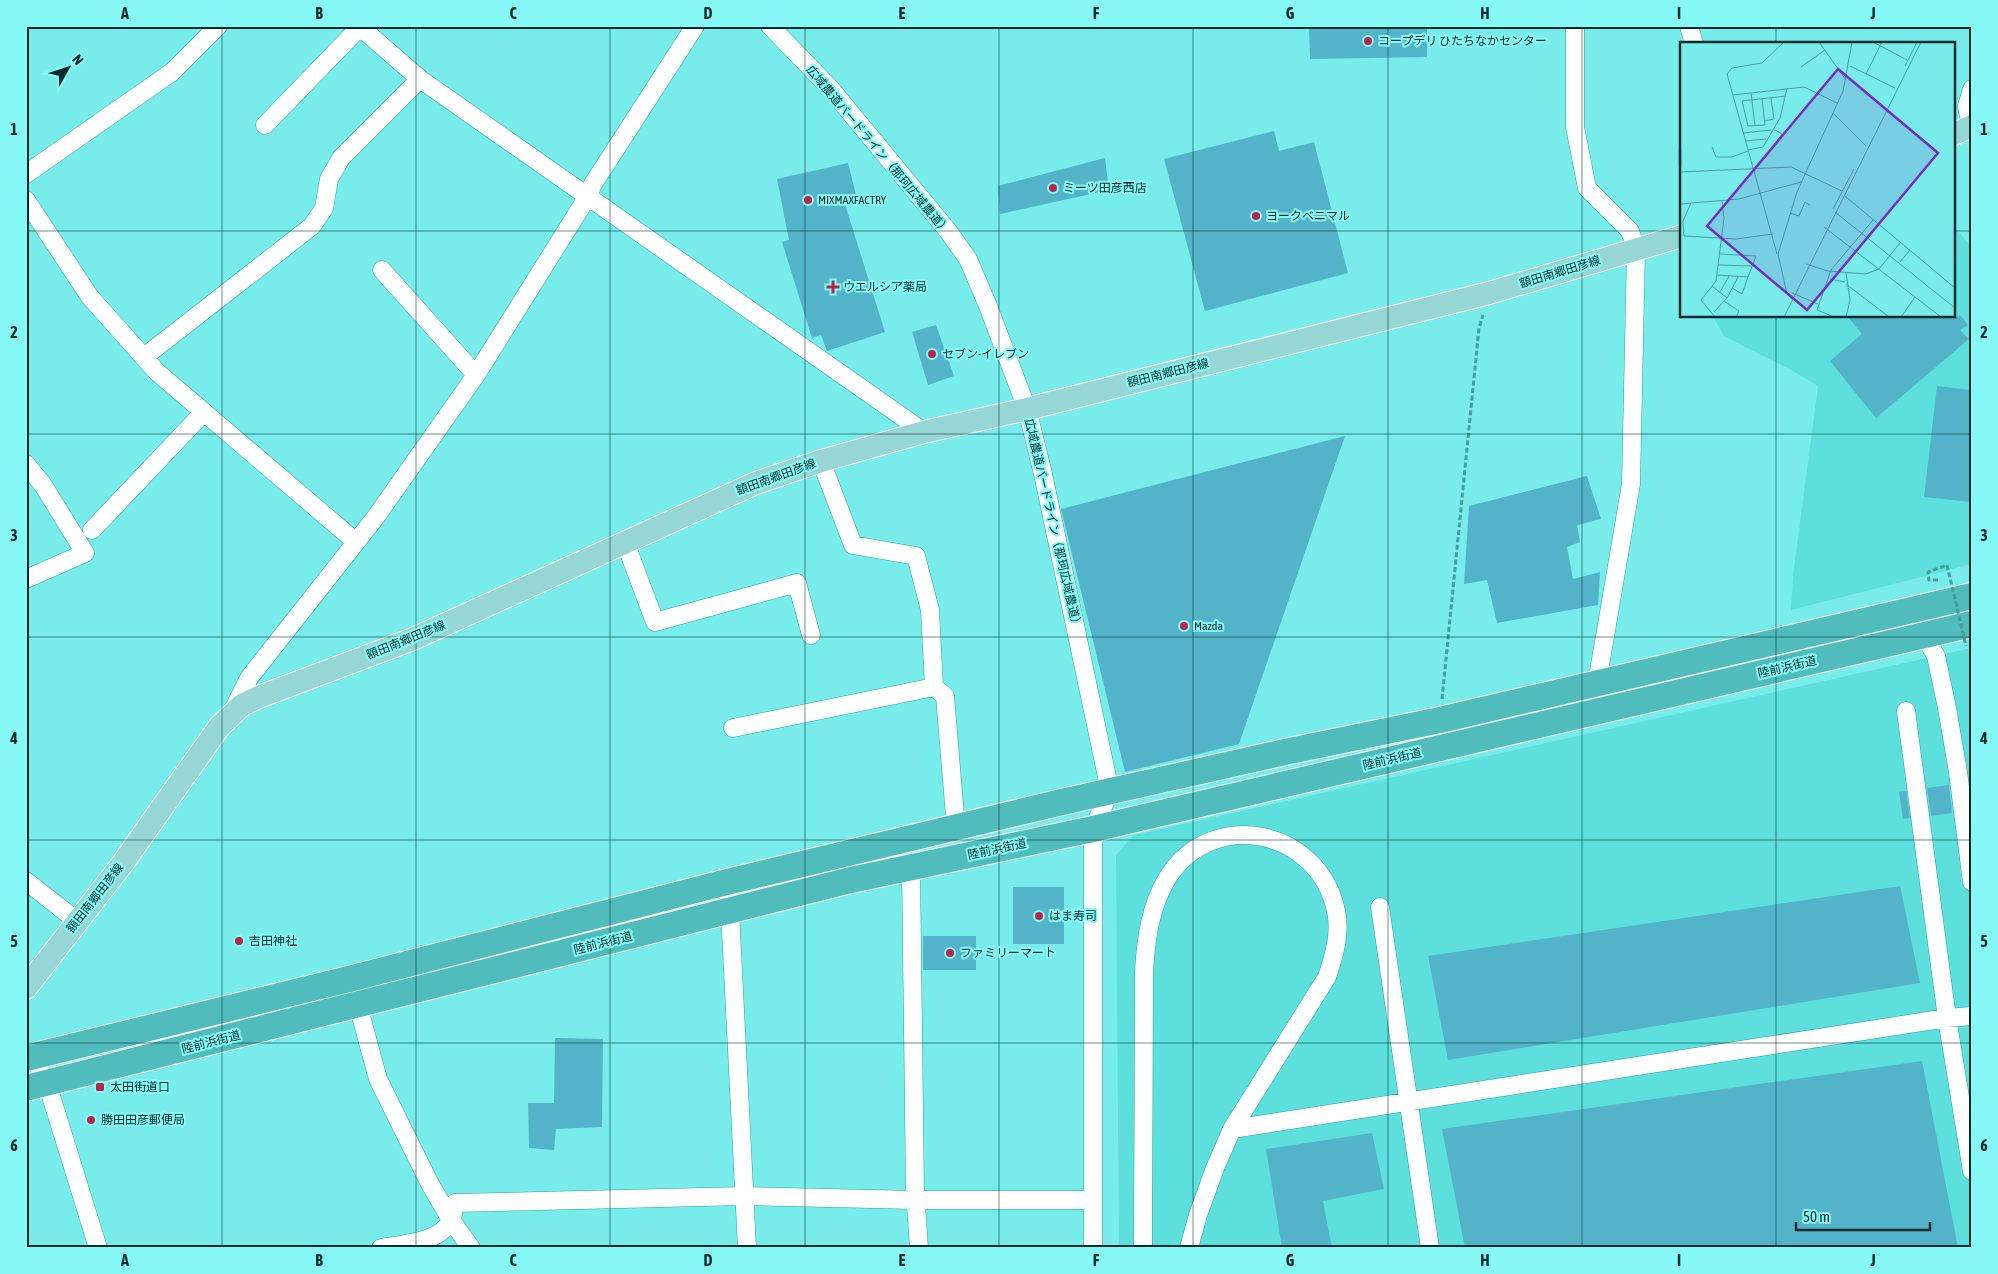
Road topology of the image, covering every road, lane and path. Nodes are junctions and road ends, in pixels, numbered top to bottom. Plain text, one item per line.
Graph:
1 (218, 26) edge
2 (695, 26) edge
3 (770, 26) edge
4 (1575, 26) edge
5 (1689, 26) edge
6 (359, 27) edge
7 (1693, 42) edge
8 (420, 79) junction
9 (1972, 89) edge
10 (265, 125) dead end
11 (1966, 129) edge
12 (26, 174) edge
13 (588, 196) junction
14 (26, 200) edge
15 (1680, 237) edge
16 (1636, 249) junction
17 (382, 270) dead end
18 (1489, 293) junction
19 (144, 357) junction
20 (476, 375) junction
21 (1027, 409) junction
22 (204, 412) junction
23 (924, 432) junction
24 (821, 461) junction
25 (26, 464) edge
26 (92, 530) dead end
27 (356, 542) junction
28 (625, 542) junction
29 (26, 579) edge
30 (1944, 581) dead end
31 (1972, 596) edge
32 (1918, 609) junction
33 (811, 635) dead end
34 (1924, 635) junction
35 (1969, 635) edge
36 (1597, 683) junction
37 (934, 687) junction
38 (1906, 711) dead end
39 (231, 714) junction
40 (1440, 720) junction
41 (733, 728) dead end
42 (1965, 770) edge
43 (1110, 791) junction
44 (956, 828) junction
45 (1093, 829) junction
46 (911, 868) junction
47 (26, 881) edge
48 (727, 882) junction
49 (1972, 882) edge
50 (1380, 907) dead end
51 (730, 911) junction
52 (77, 921) junction
53 (349, 979) junction
54 (26, 988) edge
55 (359, 1004) junction
56 (1972, 1016) edge
57 (1947, 1018) junction
58 (30, 1057) edge
59 (36, 1086) edge
60 (1408, 1101) junction
61 (1232, 1130) junction
62 (1972, 1171) edge
63 (744, 1196) junction
64 (916, 1200) junction
65 (1093, 1200) junction
66 (451, 1220) junction
67 (98, 1248) edge
68 (382, 1248) edge
69 (471, 1248) edge
70 (747, 1248) edge
71 (919, 1248) edge
72 (1094, 1248) edge
73 (1143, 1248) edge
74 (1189, 1248) edge
75 (1430, 1248) edge

1 - 12 street
2 - 13 street
3 - 21 street, 広域農道バードライン（那珂広域農道）
4 - 16 street
5 - 7 street
6 - 8 street
6 - 10 street
8 - 13 street
8 - 19 street
9 - 11 street
13 - 20 street
13 - 23 street
14 - 19 street
15 - 16 main road, 額田南郷田彦線
16 - 18 main road, 額田南郷田彦線
16 - 36 street
17 - 20 street
18 - 21 main road, 額田南郷田彦線
18 - 40 path
19 - 22 street
20 - 27 street
21 - 23 main road, 額田南郷田彦線
21 - 43 street, 広域農道バードライン（那珂広域農道）
22 - 26 street
22 - 27 street
23 - 24 main road, 額田南郷田彦線
24 - 28 main road, 額田南郷田彦線
24 - 37 street
25 - 29 street
27 - 39 street
28 - 33 street
28 - 39 main road, 額田南郷田彦線
30 - 35 path, bridge
31 - 32 highway
32 - 34 street
32 - 36 highway
34 - 35 highway, 陸前浜街道
34 - 42 street
34 - 45 highway, 陸前浜街道
36 - 40 highway
37 - 41 street
37 - 44 street
38 - 57 street
39 - 52 main road, 額田南郷田彦線
40 - 43 highway
42 - 49 street
43 - 44 highway
43 - 45 street
44 - 48 highway
45 - 46 highway, 陸前浜街道
45 - 65 street
46 - 51 highway, 陸前浜街道
46 - 64 street
47 - 52 street
48 - 51 street
48 - 53 highway
50 - 60 street
51 - 55 highway, 陸前浜街道
51 - 63 street
52 - 54 main road, 額田南郷田彦線
53 - 55 street
53 - 58 highway
55 - 59 highway, 陸前浜街道
55 - 66 street
56 - 57 street
57 - 60 street
57 - 62 street
58 - 59 street
59 - 67 street
60 - 61 street
60 - 75 street
61 - 73 street
61 - 74 street
63 - 64 street
63 - 66 street
63 - 70 street
64 - 65 street
64 - 71 street
65 - 72 street
66 - 68 street
66 - 69 street

